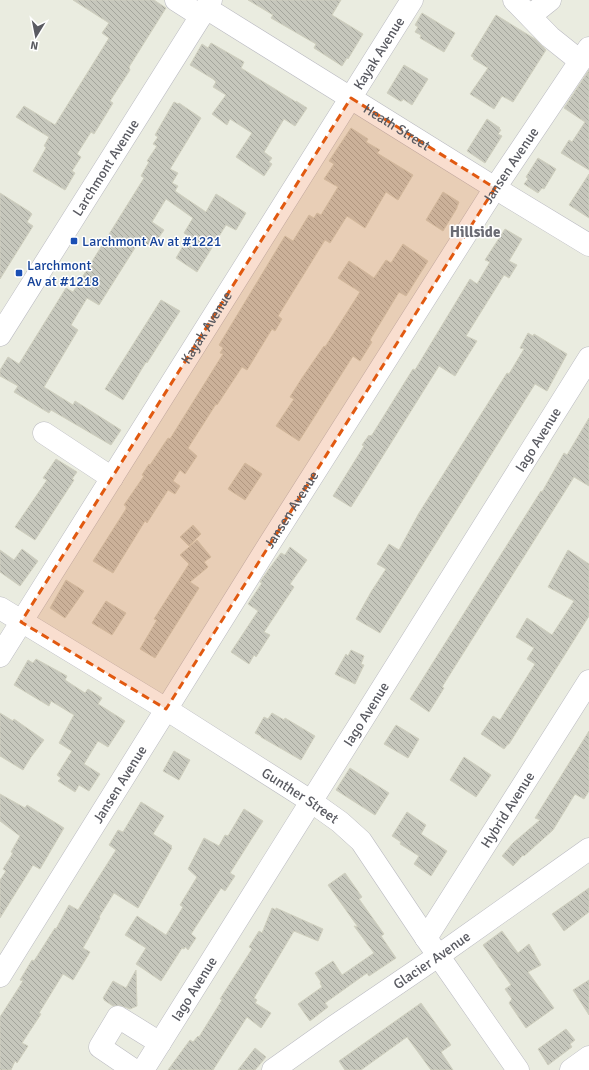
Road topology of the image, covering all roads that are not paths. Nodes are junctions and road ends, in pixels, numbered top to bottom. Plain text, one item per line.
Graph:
1 (176, 0) edge
2 (412, 0) edge
3 (514, 0) edge
4 (550, 0) edge
5 (206, 8) edge
6 (530, 16) junction
7 (584, 54) edge
8 (351, 98) junction
9 (495, 188) junction
10 (589, 245) edge
11 (0, 335) edge
12 (589, 358) edge
13 (44, 433) dead end
14 (112, 478) junction
15 (0, 608) edge
16 (21, 622) junction
17 (0, 656) edge
18 (589, 681) edge
19 (166, 709) junction
20 (312, 802) junction
21 (589, 849) edge
22 (426, 938) junction
23 (438, 956) junction
24 (0, 976) edge
25 (160, 1043) junction
26 (589, 1057) edge
27 (134, 1070) edge
28 (143, 1070) edge
29 (273, 1070) edge
30 (518, 1070) edge
31 (571, 1070) edge

1 - 5 street, Heath Street
2 - 8 street, Kayak Avenue
3 - 6 street
4 - 6 street
5 - 8 street, Heath Street
5 - 11 street, Larchmont Avenue
6 - 7 street
7 - 9 street, Jansen Avenue
8 - 9 street, Heath Street
8 - 14 street, Kayak Avenue
9 - 10 street, Heath Street
9 - 19 street, Jansen Avenue
12 - 20 street, Iago Avenue
13 - 14 street
14 - 16 street, Kayak Avenue
15 - 16 street, Gunther Street
16 - 17 street, Kayak Avenue
16 - 19 street, Gunther Street
18 - 22 street, Hybrid Avenue
19 - 20 street, Gunther Street
19 - 24 street, Jansen Avenue
20 - 22 street, Gunther Street
20 - 25 street, Iago Avenue
21 - 23 street, Glacier Avenue
22 - 23 street, Gunther Street
23 - 29 street, Glacier Avenue
23 - 30 street, Gunther Street
25 - 27 street
25 - 28 street, Iago Avenue
26 - 31 street

